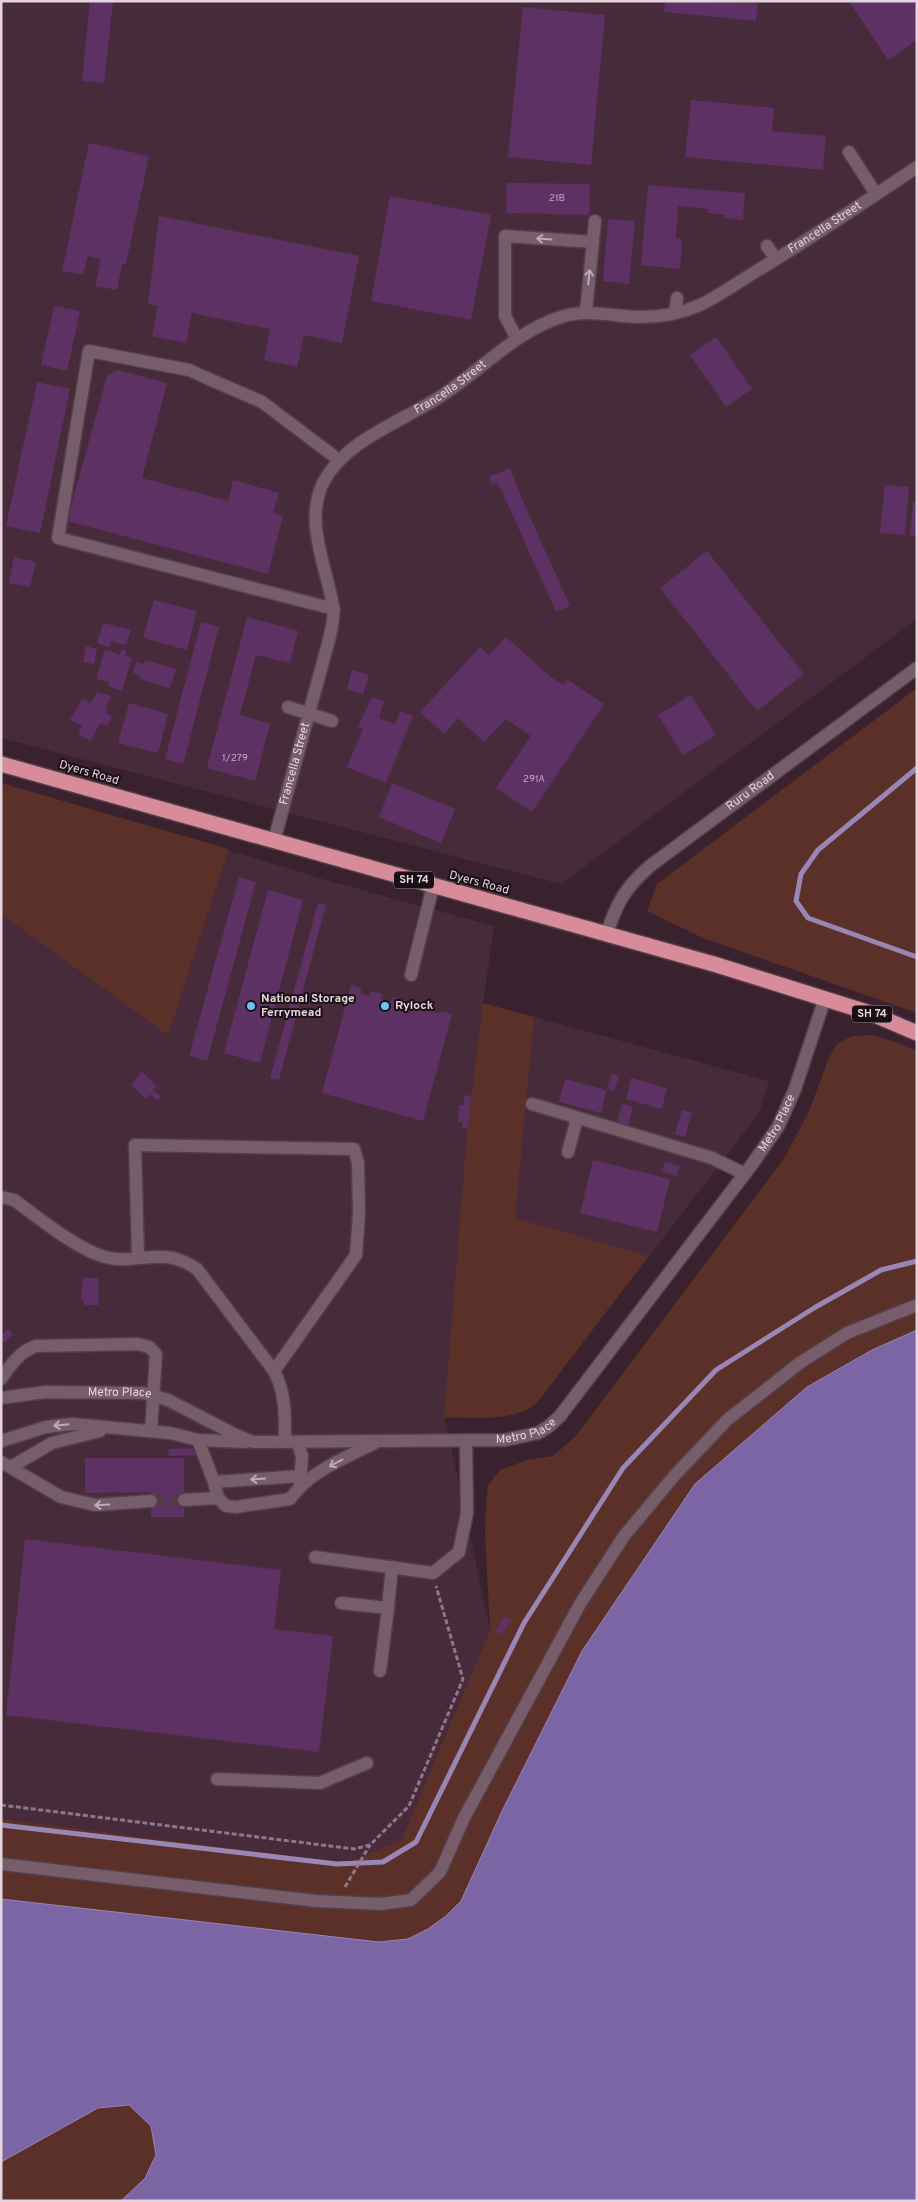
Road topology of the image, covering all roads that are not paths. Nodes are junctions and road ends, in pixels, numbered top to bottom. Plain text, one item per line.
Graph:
1 (849, 152) dead end
2 (917, 168) edge
3 (876, 194) junction
4 (595, 221) dead end
5 (593, 242) junction
6 (767, 246) dead end
7 (776, 259) junction
8 (677, 298) dead end
9 (586, 312) junction
10 (675, 313) junction
11 (517, 339) junction
12 (339, 460) junction
13 (334, 609) junction
14 (917, 668) edge
15 (288, 707) dead end
16 (309, 714) junction
17 (332, 721) dead end
18 (1, 764) edge
19 (274, 841) junction
20 (433, 886) junction
21 (607, 933) junction
22 (411, 975) dead end
23 (825, 998) junction
24 (917, 1033) edge
25 (532, 1104) dead end
26 (577, 1118) junction
27 (568, 1152) dead end
28 (744, 1174) junction
29 (1, 1197) edge
30 (138, 1257) junction
31 (917, 1305) edge
32 (274, 1370) junction
33 (1, 1378) edge
34 (154, 1395) junction
35 (1, 1398) edge
36 (110, 1429) junction
37 (151, 1431) junction
38 (198, 1440) junction
39 (1, 1441) edge
40 (380, 1441) junction
41 (466, 1441) junction
42 (253, 1442) junction
43 (291, 1442) junction
44 (6, 1465) edge
45 (301, 1480) junction
46 (214, 1482) junction
47 (218, 1498) junction
48 (184, 1500) tunnel mouth
49 (151, 1501) tunnel mouth
50 (316, 1557) dead end
51 (392, 1567) junction
52 (341, 1603) dead end
53 (388, 1608) junction
54 (380, 1671) dead end
55 (367, 1763) dead end
56 (217, 1779) dead end
57 (1, 1864) edge

1 - 3 street
2 - 3 street, Francella Street
3 - 7 street, Francella Street
4 - 5 street
9 -> 5 street
5 -> 11 street
6 - 7 street
7 - 10 street, Francella Street
8 - 10 street
9 - 10 street, Francella Street
9 - 11 street, Francella Street
11 - 12 street, Francella Street
12 - 13 street, Francella Street
12 - 13 street
13 - 16 street, Francella Street
14 - 21 street, Ruru Road
15 - 16 street
16 - 17 street
16 - 19 street, Francella Street
18 - 19 highway, Dyers Road / SH 74
19 - 20 highway, Dyers Road / SH 74
20 - 21 highway, Dyers Road / SH 74
20 - 22 street
21 - 23 highway, Dyers Road / SH 74
23 - 24 highway, Dyers Road / SH 74
23 - 28 street, Metro Place
25 - 26 street
26 - 27 street
26 - 28 street
28 - 41 street, Metro Place
29 - 30 street
30 - 32 street
30 - 32 street
31 - 57 street
32 - 43 street
33 - 34 street
34 - 35 street, Metro Place
34 - 37 street
34 - 42 street, Metro Place
36 - 37 street
36 -> 39 street
36 - 44 street
37 - 38 street
38 - 42 street
38 - 46 street
40 - 41 street, Metro Place
40 - 43 street, Metro Place
40 -> 45 street
41 - 51 street
42 - 43 street, Metro Place
43 - 45 street
49 -> 44 street
45 -> 46 street
45 - 47 street
46 - 47 street
47 - 48 street
50 - 51 street
51 - 53 street
52 - 53 street
53 - 54 street
55 - 56 street

